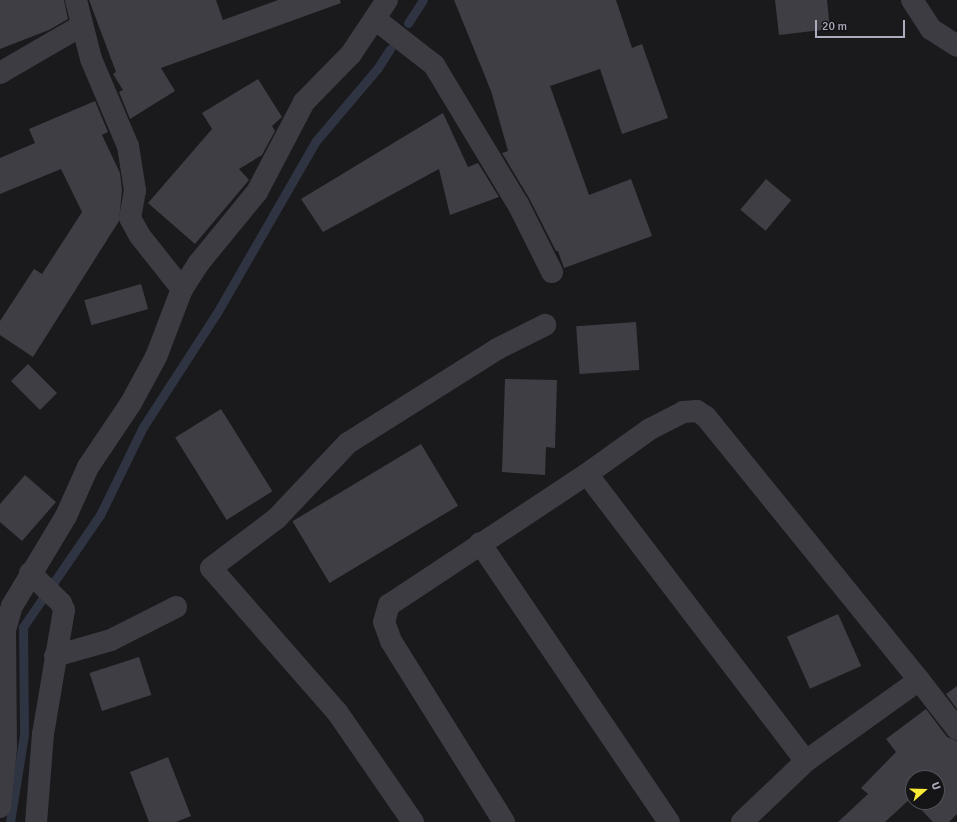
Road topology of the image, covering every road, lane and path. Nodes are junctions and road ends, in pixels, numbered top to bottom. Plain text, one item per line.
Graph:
1 (76, 0) edge
2 (387, 0) edge
3 (912, 0) edge
4 (375, 19) junction
5 (81, 26) junction
6 (957, 46) edge
7 (0, 73) edge
8 (552, 272) dead end
9 (182, 289) junction
10 (545, 325) dead end
11 (587, 474) junction
12 (480, 543) junction
13 (34, 578) junction
14 (176, 607) dead end
15 (55, 656) junction
16 (919, 680) junction
17 (957, 729) edge
18 (18, 758) edge
19 (806, 762) junction
20 (0, 807) edge
21 (36, 822) edge
22 (413, 822) edge
23 (504, 822) edge
24 (669, 822) edge
25 (742, 822) edge

1 - 5 street
2 - 4 street
3 - 6 street
4 - 8 street
4 - 9 street
5 - 7 street
5 - 9 street
9 - 13 street
10 - 22 street
11 - 12 street
11 - 16 street
11 - 19 street
12 - 23 street
12 - 24 street
13 - 15 street
13 - 18 street
14 - 15 street
15 - 18 street
16 - 17 street
16 - 19 street
18 - 20 street
18 - 21 street
19 - 25 street

